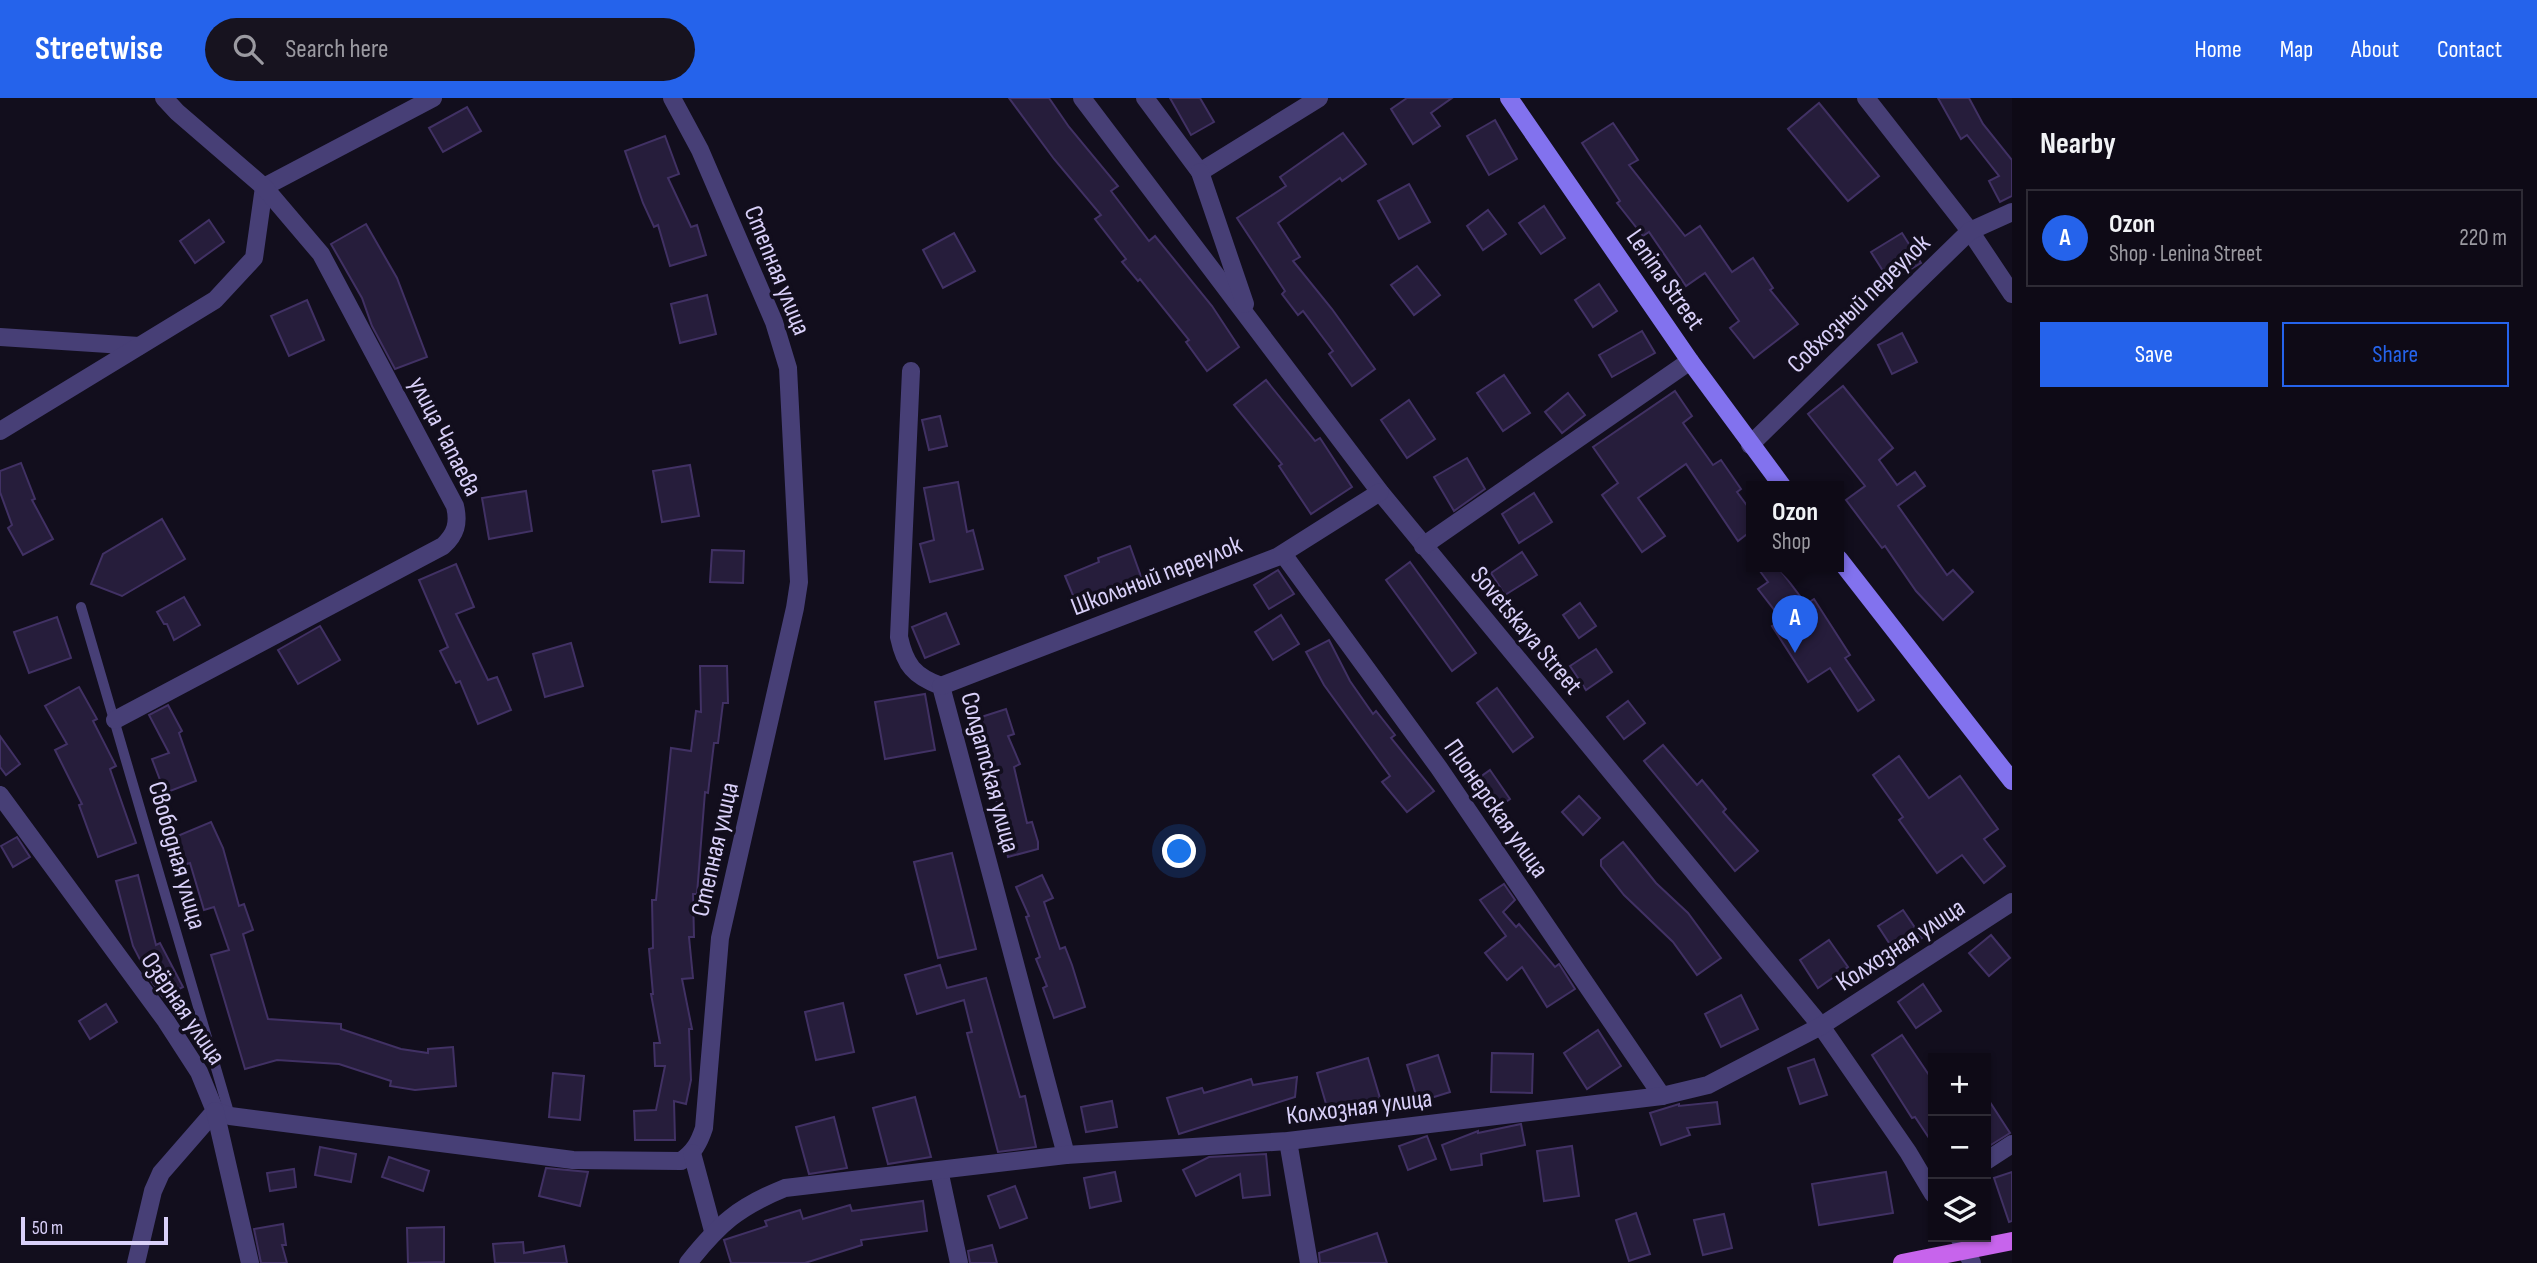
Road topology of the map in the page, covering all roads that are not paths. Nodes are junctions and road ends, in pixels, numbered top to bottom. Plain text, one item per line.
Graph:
1 (164, 98) edge
2 (433, 98) edge
3 (672, 98) edge
4 (1082, 98) edge
5 (1145, 98) edge
6 (1319, 98) edge
7 (1509, 98) edge
8 (1866, 98) edge
9 (1200, 172) junction
10 (264, 187) junction
11 (2012, 212) edge
12 (1970, 231) junction
13 (2012, 294) edge
14 (1250, 319) junction
15 (5, 340) edge
16 (139, 346) junction
17 (1690, 360) junction
18 (911, 371) dead end
19 (0, 431) edge
20 (1750, 445) junction
21 (1778, 481) edge
22 (1380, 492) junction
23 (1423, 545) junction
24 (1283, 554) junction
25 (1844, 565) edge
26 (81, 607) dead end
27 (941, 686) junction
28 (115, 720) junction
29 (2012, 781) edge
30 (0, 795) edge
31 (2012, 902) edge
32 (1821, 1026) junction
33 (1662, 1096) junction
34 (223, 1114) junction
35 (1288, 1141) junction
36 (2012, 1144) edge
37 (692, 1153) junction
38 (1066, 1155) junction
39 (1991, 1158) edge
40 (939, 1170) junction
41 (1928, 1186) edge
42 (713, 1231) junction
43 (2012, 1241) edge
44 (1966, 1250) edge
45 (136, 1263) edge
46 (250, 1263) edge
47 (688, 1263) edge
48 (959, 1263) edge
49 (1309, 1263) edge
50 (1902, 1263) edge

1 - 10 street, улица Чапаева
2 - 10 street
3 - 37 street, Степная улица
4 - 14 street, Sovetskaya Street
5 - 9 street
6 - 9 street
7 - 17 main road, Lenina Street
8 - 12 street
9 - 14 street
10 - 16 street
10 - 28 street, улица Чапаева
11 - 12 street, Совхозный переулок
12 - 13 street
12 - 20 street, Совхозный переулок
14 - 22 street, Sovetskaya Street
15 - 16 street
16 - 19 street
17 - 20 main road, Lenina Street
17 - 23 street
18 - 27 street, Солдатская улица
20 - 21 main road, Lenina Street
22 - 23 street, Sovetskaya Street
22 - 24 street, Школьный переулок
23 - 32 street, Sovetskaya Street
24 - 27 street, Школьный переулок
24 - 33 street, Пионерская улица
25 - 29 main road
26 - 28 lane, Свободная улица
27 - 38 street, Солдатская улица
28 - 34 lane, Свободная улица
30 - 34 street, Озёрная улица
31 - 32 street, Колхозная улица
32 - 33 street, Колхозная улица
32 - 41 street, Sovetskaya Street
33 - 35 street, Колхозная улица
34 - 37 street
34 - 45 street
34 - 46 street, Озёрная улица
35 - 38 street, Колхозная улица
35 - 49 street
36 - 39 street
37 - 42 street
38 - 40 street, Колхозная улица
40 - 42 street, Колхозная улица
40 - 48 street
42 - 47 street, Колхозная улица
43 - 44 main road
44 - 50 main road

